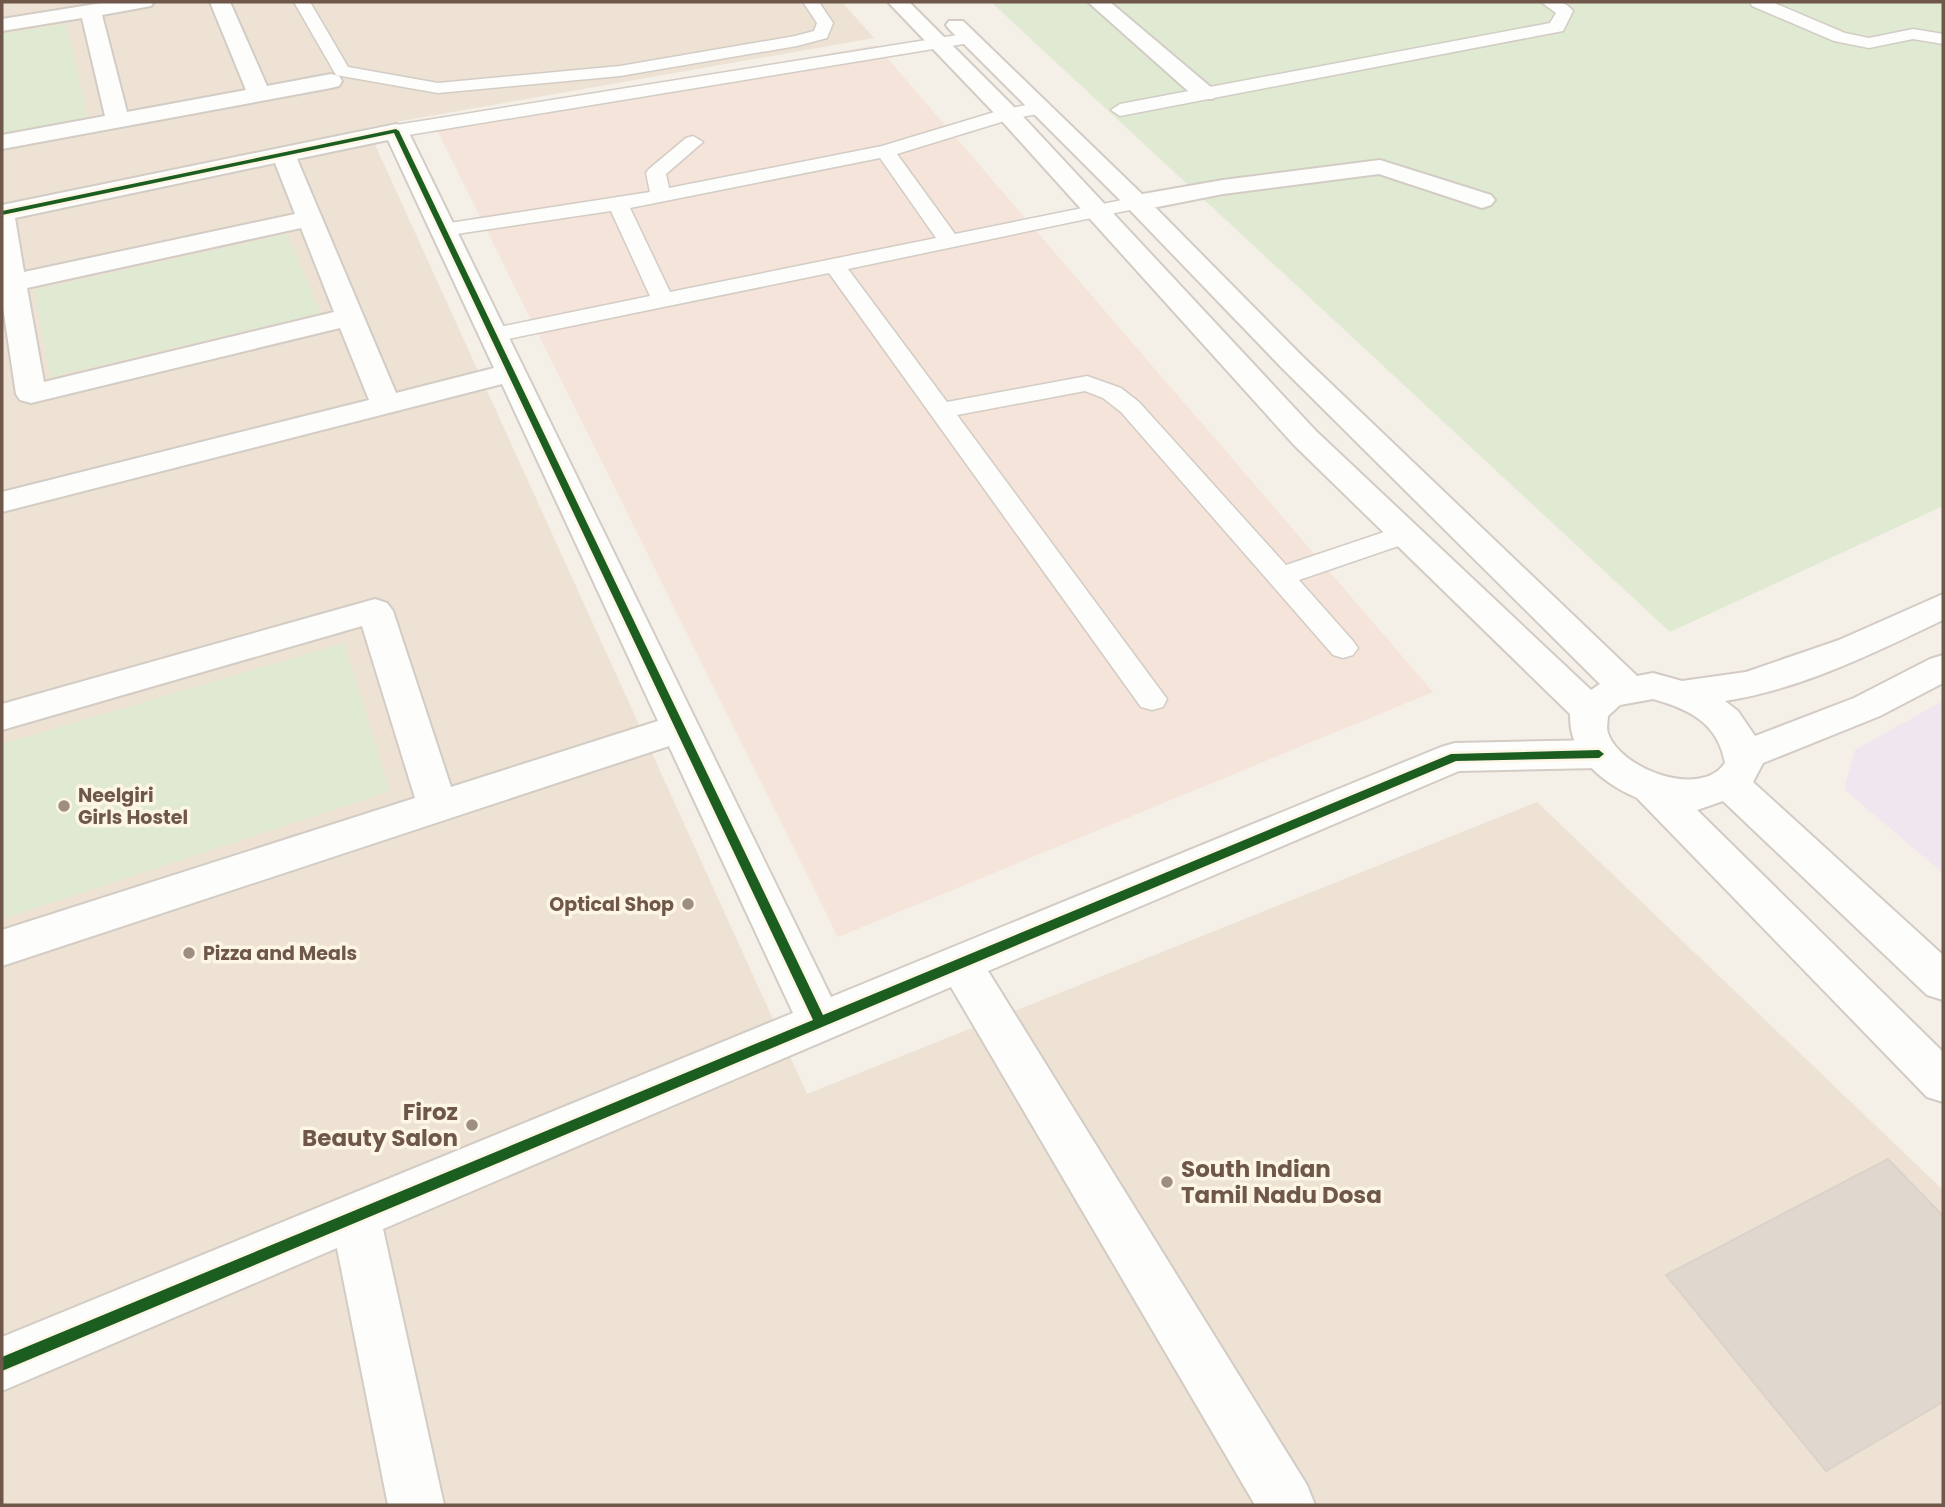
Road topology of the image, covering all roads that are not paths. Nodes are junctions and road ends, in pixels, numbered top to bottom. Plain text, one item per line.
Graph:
1 (144, 2) edge
2 (220, 2) edge
3 (302, 2) edge
4 (811, 2) edge
5 (898, 2) edge
6 (932, 2) edge
7 (1098, 2) edge
8 (1549, 2) edge
9 (1758, 2) edge
10 (90, 10) junction
11 (2, 25) edge
12 (970, 38) junction
13 (1943, 40) edge
14 (936, 41) junction
15 (331, 80) dead end
16 (259, 94) junction
17 (1205, 94) junction
18 (1042, 108) junction
19 (1120, 110) dead end
20 (1007, 114) junction
21 (118, 120) junction
22 (396, 131) junction
23 (2, 142) edge
24 (692, 142) dead end
25 (885, 151) junction
26 (284, 155) junction
27 (661, 196) junction
28 (1482, 200) dead end
29 (1137, 203) junction
30 (618, 204) junction
31 (1096, 211) junction
32 (2, 215) edge
33 (310, 218) junction
34 (443, 230) junction
35 (950, 241) junction
36 (834, 265) junction
37 (13, 283) junction
38 (663, 300) junction
39 (351, 317) junction
40 (493, 335) junction
41 (1292, 362) junction
42 (1245, 372) junction
43 (511, 373) junction
44 (386, 405) junction
45 (939, 411) junction
46 (2, 502) edge
47 (1406, 534) junction
48 (1280, 577) junction
49 (1943, 606) edge
50 (1343, 648) dead end
51 (1943, 668) edge
52 (1626, 687) junction
53 (1684, 694) junction
54 (1152, 699) dead end
55 (1589, 710) junction
56 (2, 717) edge
57 (680, 729) junction
58 (1598, 754) junction
59 (1737, 770) junction
60 (1652, 789) junction
61 (438, 807) junction
62 (2, 948) edge
63 (960, 964) junction
64 (1943, 982) edge
65 (820, 1022) junction
66 (1943, 1082) edge
67 (356, 1217) junction
68 (2, 1364) edge
69 (416, 1505) edge
70 (1287, 1505) edge

1 - 10 street
2 - 16 street
3 - 4 lane
5 - 14 street
6 - 12 street
7 - 17 street
8 - 17 lane
9 - 13 lane
10 - 11 street
10 - 21 street
12 - 14 lane
12 - 18 street
14 - 20 street
14 - 22 lane
15 - 16 street
16 - 21 street
17 - 19 lane
18 - 20 lane
18 - 29 street
20 - 25 lane
20 - 31 street
21 - 23 street
22 - 26 street
22 - 34 street
24 - 27 lane
25 - 27 lane
25 - 35 lane
26 - 32 street
26 - 33 street
27 - 30 lane
28 - 29 street
29 - 31 lane
29 - 41 street
30 - 34 lane
30 - 38 lane
31 - 35 lane
31 - 42 street
32 - 37 street
33 - 37 street
33 - 39 street
34 - 40 street
35 - 36 lane
36 - 38 lane
36 - 45 lane
37 - 39 street
38 - 40 lane
39 - 44 street
40 - 43 street
41 - 42 street
41 - 52 street
42 - 47 street
43 - 44 street
43 - 57 street
44 - 46 street
45 - 48 lane
45 - 54 lane
47 - 48 lane
47 - 55 street
48 - 50 lane
49 - 53 street
51 - 59 street
52 - 53 street
52 - 55 street
53 - 59 street
55 - 58 street
56 - 61 street
57 - 61 street
57 - 65 street
58 - 60 street
58 - 63 street
59 - 60 street
59 - 64 street
60 - 66 street
61 - 62 street
63 - 65 street
63 - 70 street
65 - 67 street
67 - 68 street
67 - 69 street

